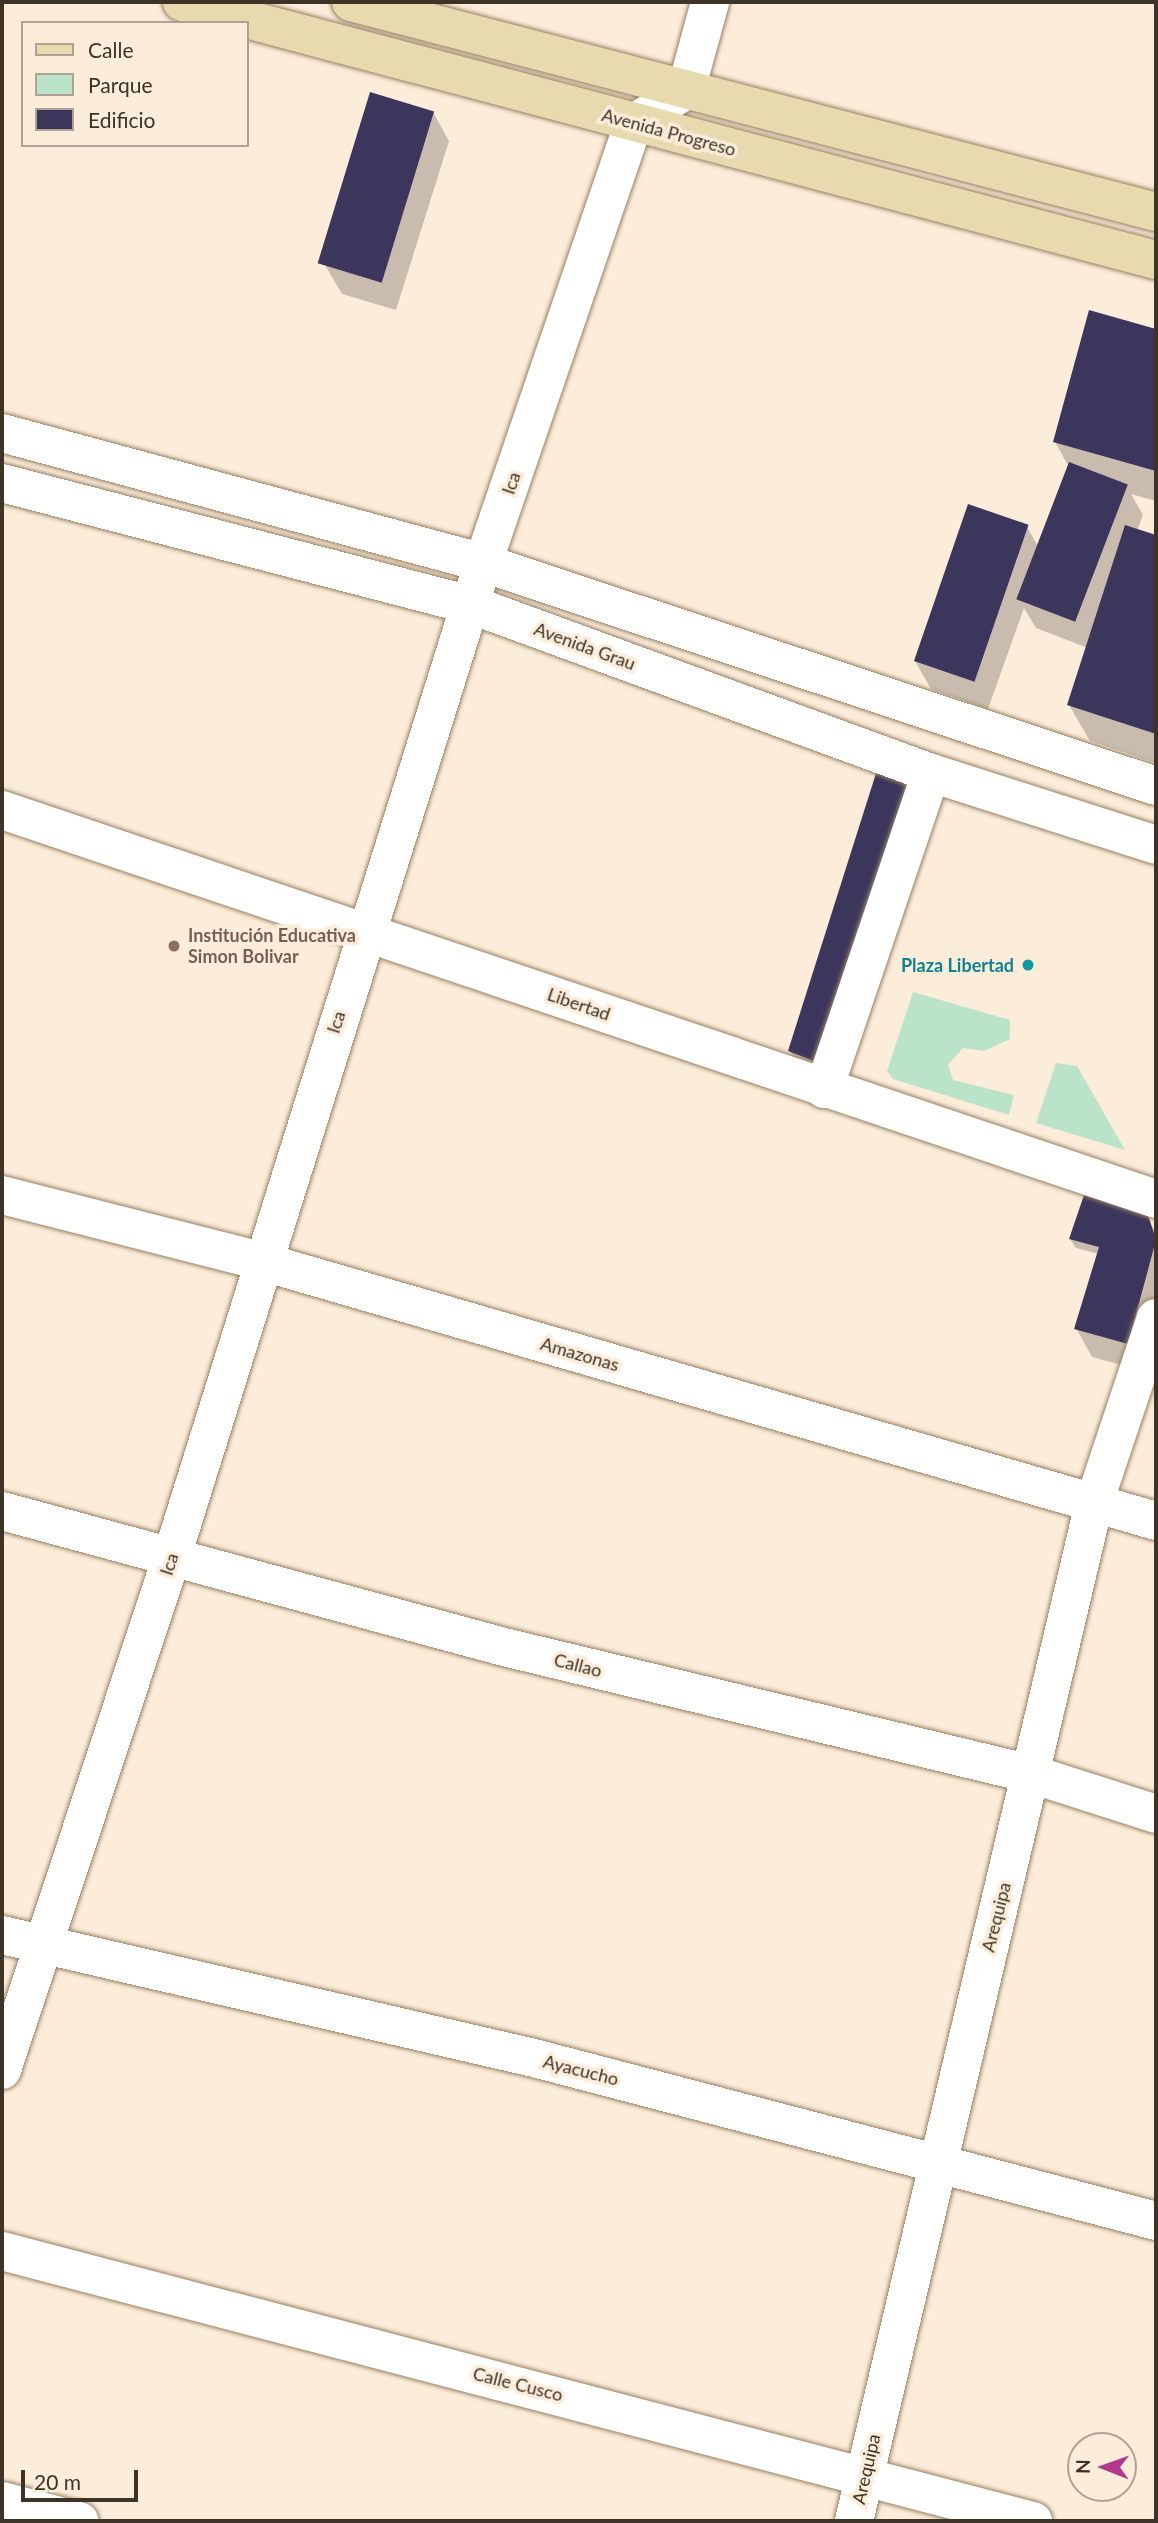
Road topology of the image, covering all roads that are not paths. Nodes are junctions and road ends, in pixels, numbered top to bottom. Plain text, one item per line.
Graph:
1 (182, 2) edge
2 (351, 2) edge
3 (710, 2) edge
4 (686, 90) junction
5 (634, 123) junction
6 (1156, 212) edge
7 (1156, 260) edge
8 (2, 433) edge
9 (2, 483) edge
10 (483, 563) junction
11 (472, 604) junction
12 (931, 773) junction
13 (1156, 786) edge
14 (2, 810) edge
15 (1156, 845) edge
16 (365, 930) junction
17 (824, 1089) junction
18 (2, 1195) edge
19 (1156, 1199) edge
20 (260, 1261) junction
21 (1156, 1318) edge
22 (1094, 1503) junction
23 (2, 1511) edge
24 (1156, 1521) edge
25 (172, 1556) junction
26 (1031, 1774) junction
27 (1156, 1814) edge
28 (2, 1935) edge
29 (42, 1945) junction
30 (2, 2070) edge
31 (937, 2162) junction
32 (1156, 2221) edge
33 (2, 2250) edge
34 (865, 2473) junction
35 (2, 2501) edge
36 (79, 2521) edge
37 (854, 2521) edge
38 (1033, 2521) edge

1 - 5 main road, Avenida Progreso
2 - 4 main road
3 - 4 street
4 - 5 street
4 - 6 main road
5 - 7 main road, Avenida Progreso
5 - 10 street, Ica
8 - 10 street
9 - 11 street, Avenida Grau
10 - 11 street, Ica
10 - 13 street
11 - 12 street, Avenida Grau
11 - 16 street, Ica
12 - 15 street, Avenida Grau
12 - 17 street
14 - 16 street, Libertad
16 - 17 street, Libertad
16 - 20 street, Ica
17 - 19 street, Libertad
18 - 20 street, Amazonas
20 - 22 street, Amazonas
20 - 25 street, Ica
21 - 22 street, Arequipa
22 - 24 street, Amazonas
22 - 26 street, Arequipa
23 - 25 street, Callao
25 - 26 street, Callao
25 - 29 street, Ica
26 - 27 street, Callao
26 - 31 street, Arequipa
28 - 29 street, Ayacucho
29 - 30 street, Ica
29 - 31 street, Ayacucho
31 - 32 street, Ayacucho
31 - 34 street, Arequipa
33 - 34 street, Calle Cusco
34 - 37 street, Arequipa
34 - 38 street, Calle Cusco
35 - 36 street

